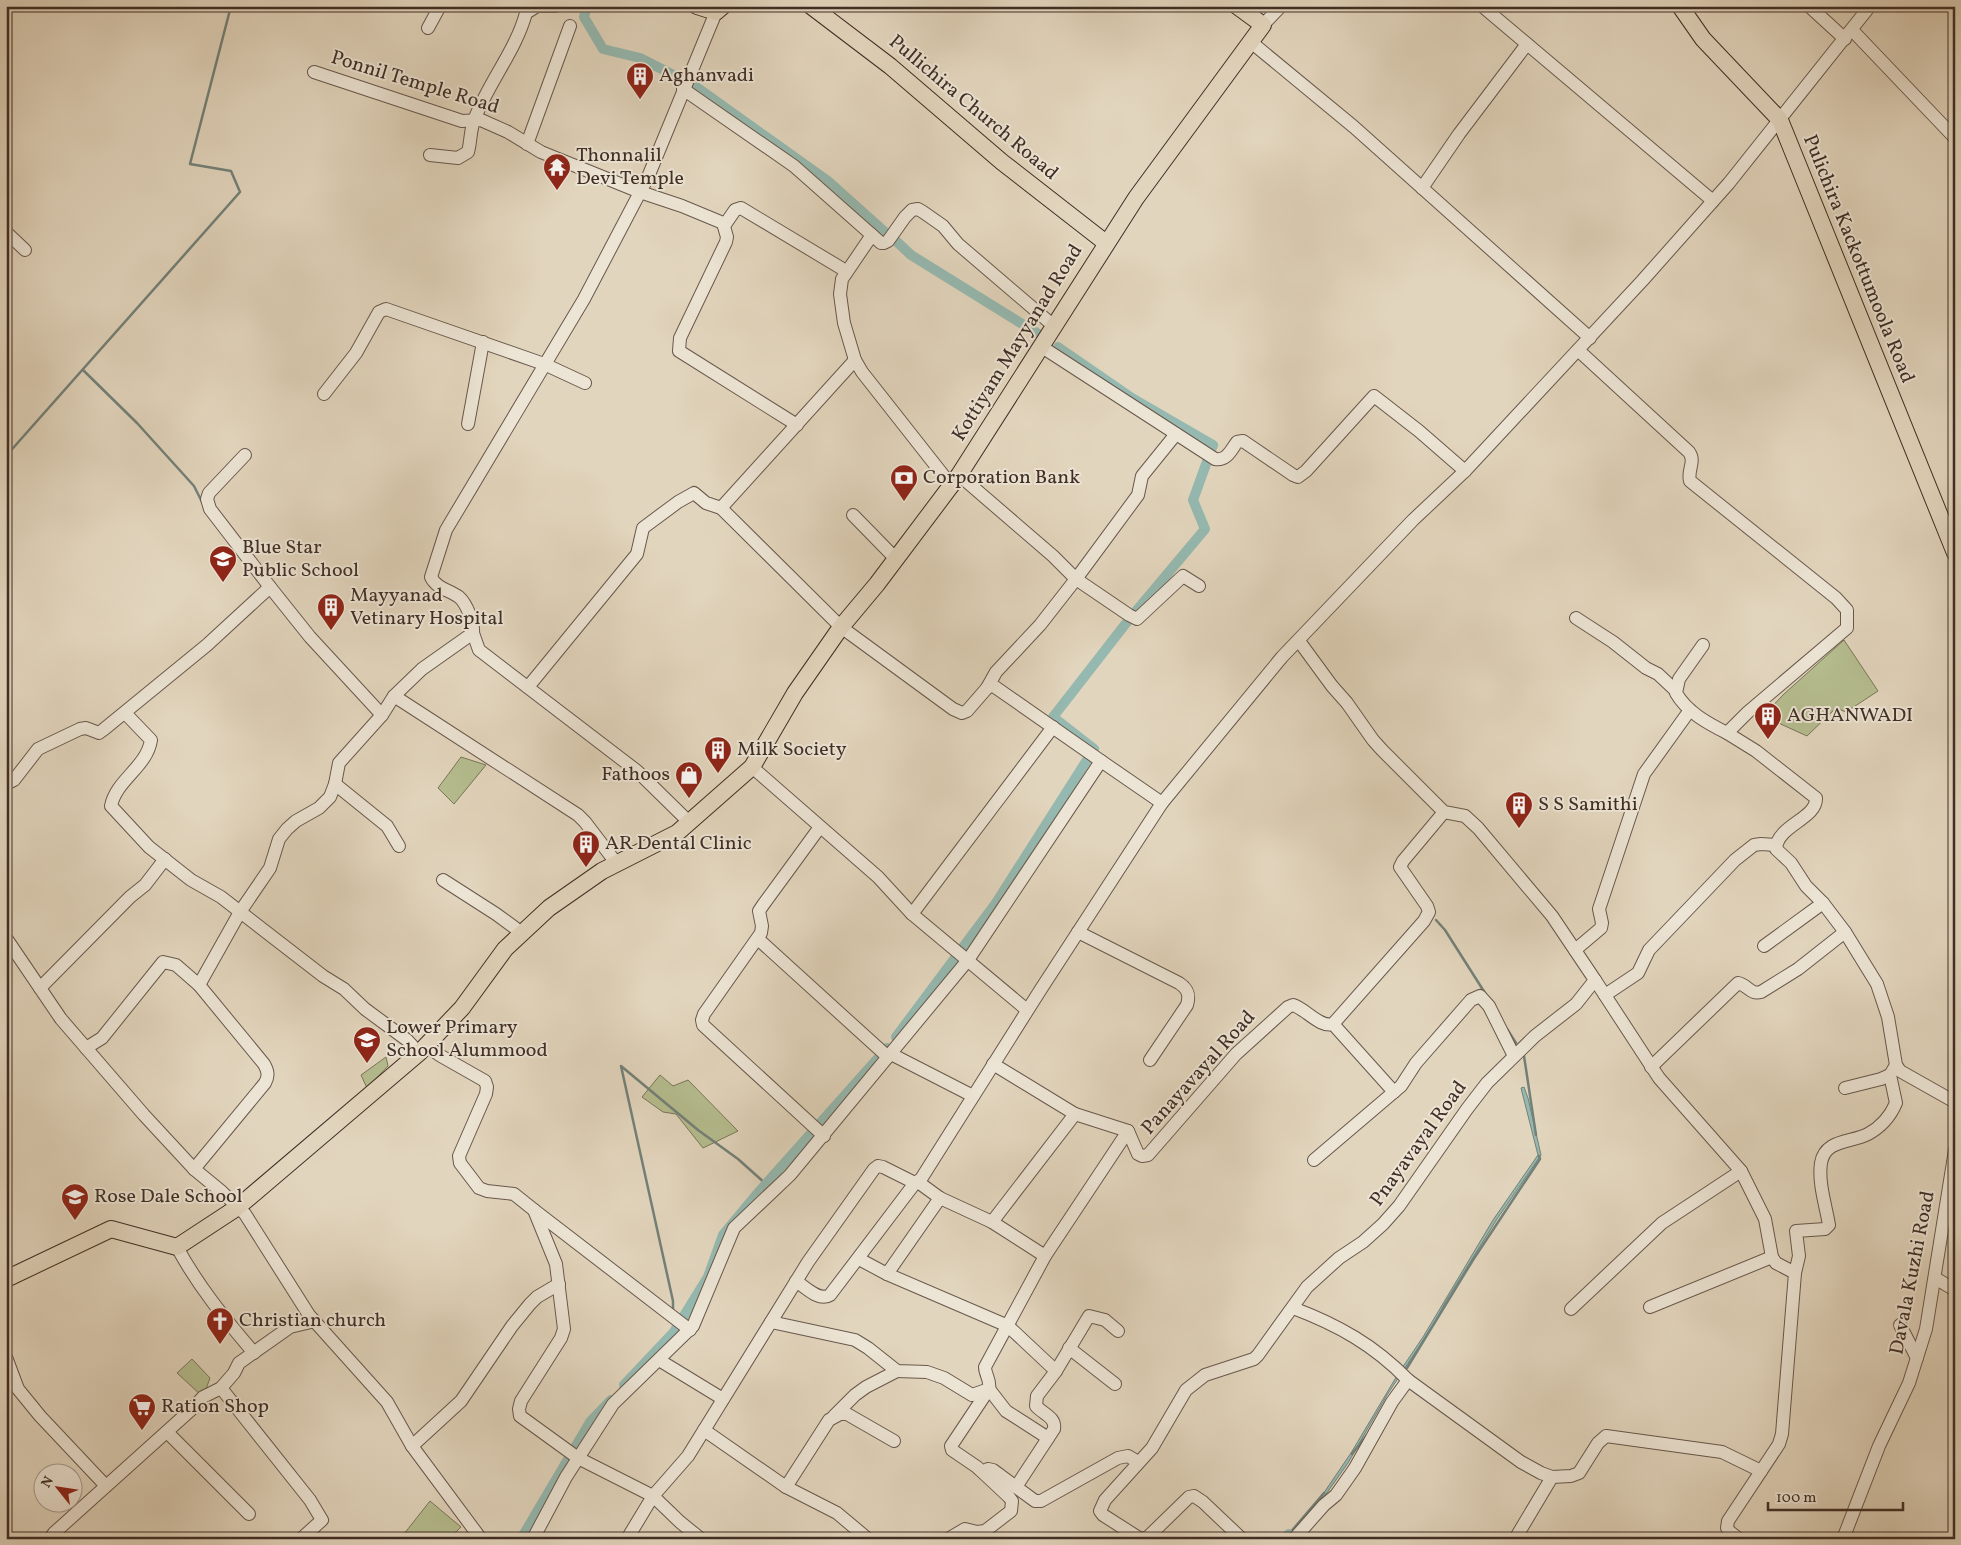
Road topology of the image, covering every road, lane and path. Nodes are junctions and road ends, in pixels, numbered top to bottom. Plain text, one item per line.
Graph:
1 (440, 6) edge
2 (556, 6) edge
3 (697, 6) edge
4 (811, 6) edge
5 (1237, 6) edge
6 (1281, 6) edge
7 (1680, 6) edge
8 (1809, 6) edge
9 (1870, 6) edge
10 (1484, 7) edge
11 (719, 9) edge
12 (1263, 25) junction
13 (570, 26) dead end
14 (428, 28) dead end
15 (1848, 34) junction
16 (1251, 42) junction
17 (1527, 44) junction
18 (314, 72) dead end
19 (683, 89) junction
20 (474, 119) junction
21 (1780, 120) junction
22 (1955, 138) edge
23 (527, 144) junction
24 (430, 155) dead end
25 (1422, 188) junction
26 (640, 192) junction
27 (1714, 201) junction
28 (723, 225) junction
29 (6, 232) edge
30 (872, 235) junction
31 (1106, 244) junction
32 (25, 250) dead end
33 (846, 273) junction
34 (1055, 327) junction
35 (1590, 338) junction
36 (483, 342) junction
37 (1042, 347) junction
38 (1578, 350) junction
39 (856, 360) junction
40 (544, 364) junction
41 (585, 383) dead end
42 (324, 394) dead end
43 (468, 424) dead end
44 (797, 425) junction
45 (1176, 434) junction
46 (245, 455) dead end
47 (1465, 470) junction
48 (955, 480) junction
49 (721, 508) junction
50 (852, 515) dead end
51 (1955, 553) edge
52 (896, 559) junction
53 (1076, 579) junction
54 (1199, 586) dead end
55 (270, 587) junction
56 (1576, 618) dead end
57 (841, 627) junction
58 (473, 633) junction
59 (1299, 641) junction
60 (1703, 645) dead end
61 (528, 687) junction
62 (987, 688) junction
63 (1675, 690) junction
64 (394, 696) junction
65 (1690, 710) junction
66 (125, 713) junction
67 (382, 715) junction
68 (1053, 727) junction
69 (1727, 733) junction
70 (1101, 761) junction
71 (752, 766) junction
72 (6, 784) edge
73 (335, 784) junction
74 (1162, 803) junction
75 (1444, 812) junction
76 (690, 822) junction
77 (820, 826) junction
78 (1776, 845) junction
79 (399, 846) dead end
80 (165, 859) junction
81 (617, 864) junction
82 (443, 880) dead end
83 (1823, 903) junction
84 (240, 912) junction
85 (912, 914) junction
86 (1078, 932) junction
87 (1845, 932) junction
88 (522, 933) junction
89 (6, 938) edge
90 (758, 939) junction
91 (1764, 946) dead end
92 (1575, 950) junction
93 (968, 960) junction
94 (1595, 980) junction
95 (199, 985) junction
96 (40, 988) junction
97 (1605, 995) junction
98 (1027, 1010) junction
99 (1334, 1024) junction
100 (86, 1048) junction
101 (423, 1049) junction
102 (890, 1056) junction
103 (1514, 1056) junction
104 (1150, 1060) dead end
105 (994, 1064) junction
106 (1650, 1067) junction
107 (1893, 1070) junction
108 (1845, 1088) dead end
109 (1394, 1092) junction
110 (973, 1096) junction
111 (1955, 1102) edge
112 (1075, 1114) junction
113 (1128, 1131) junction
114 (824, 1136) junction
115 (1955, 1150) edge
116 (1314, 1160) dead end
117 (194, 1169) junction
118 (1741, 1171) junction
119 (917, 1182) junction
120 (940, 1198) junction
121 (238, 1207) junction
122 (534, 1210) junction
123 (992, 1222) junction
124 (177, 1247) junction
125 (1045, 1256) junction
126 (1772, 1258) junction
127 (859, 1259) junction
128 (886, 1274) junction
129 (1794, 1274) junction
130 (1935, 1278) junction
131 (6, 1279) edge
132 (796, 1282) junction
133 (559, 1284) junction
134 (1955, 1290) edge
135 (1650, 1307) dead end
136 (1293, 1308) junction
137 (1571, 1309) dead end
138 (315, 1321) junction
139 (771, 1322) junction
140 (1900, 1325) dead end
141 (1008, 1326) junction
142 (690, 1330) junction
143 (1118, 1331) dead end
144 (1069, 1348) junction
145 (254, 1353) junction
146 (6, 1357) edge
147 (1917, 1358) junction
148 (659, 1360) junction
149 (897, 1371) junction
150 (1056, 1371) junction
151 (1408, 1380) junction
152 (1115, 1384) dead end
153 (221, 1388) junction
154 (989, 1389) junction
155 (723, 1399) junction
156 (834, 1416) junction
157 (704, 1430) junction
158 (166, 1432) junction
159 (1048, 1438) junction
160 (894, 1440) dead end
161 (412, 1446) junction
162 (578, 1458) junction
163 (1138, 1462) junction
164 (977, 1467) junction
165 (1761, 1471) junction
166 (1552, 1476) junction
167 (106, 1486) junction
168 (786, 1487) junction
169 (1016, 1487) junction
170 (653, 1496) junction
171 (248, 1514) dead end
172 (50, 1539) edge
173 (301, 1539) edge
174 (480, 1539) edge
175 (533, 1539) edge
176 (627, 1539) edge
177 (701, 1539) edge
178 (868, 1539) edge
179 (948, 1539) edge
180 (1242, 1539) edge
181 (1294, 1539) edge
182 (1514, 1539) edge
183 (1739, 1539) edge
184 (1843, 1539) edge

1 - 14 street
2 - 20 street
3 - 11 main road
4 - 31 main road, Pullichira Church Roaad
5 - 12 main road
6 - 12 street
7 - 21 main road, Pulichira Kackottumoola Road
8 - 15 street
9 - 15 street
10 - 17 street
11 - 19 street
12 - 16 main road, Kottiyam Mayyanad Road
13 - 23 street
15 - 21 street
15 - 22 street
16 - 25 street
16 - 31 main road, Kottiyam Mayyanad Road
17 - 25 street
17 - 27 street
18 - 20 street, Ponnil Temple Road
19 - 26 street
19 - 30 street
20 - 23 street, Ponnil Temple Road
20 - 24 street
21 - 27 street
21 - 51 main road, Pulichira Kackottumoola Road
23 - 26 street, Ponnil Temple Road
25 - 35 street
26 - 28 street, Ponnil Temple Road
26 - 40 street
27 - 35 street
28 - 33 street
28 - 44 street
29 - 32 street
30 - 33 street
30 - 34 street
31 - 34 main road, Kottiyam Mayyanad Road
33 - 39 street
34 - 37 main road, Kottiyam Mayyanad Road
35 - 38 street
36 - 40 street
36 - 42 street
36 - 43 street
37 - 45 street
37 - 48 main road, Kottiyam Mayyanad Road
38 - 47 street
38 - 69 street
39 - 44 street
39 - 48 street
40 - 41 street
40 - 58 street
44 - 49 street
45 - 47 street
45 - 53 street
46 - 55 street
47 - 59 street
48 - 52 main road, Kottiyam Mayyanad Road
48 - 53 street
49 - 57 street
49 - 61 street
50 - 52 street
52 - 57 main road, Kottiyam Mayyanad Road
53 - 54 street
53 - 62 street
55 - 66 street
55 - 67 street
56 - 63 street
57 - 62 street
57 - 71 main road, Kottiyam Mayyanad Road
58 - 61 street
58 - 64 street
59 - 74 street
59 - 75 street
60 - 63 street
61 - 76 street
62 - 68 street
63 - 65 street
64 - 67 street
64 - 81 street
65 - 69 street
65 - 92 street
66 - 72 street
66 - 80 street
67 - 73 street
68 - 70 street
68 - 85 street
69 - 78 street
70 - 74 street
70 - 93 street
71 - 76 main road, Kottiyam Mayyanad Road
71 - 77 street
73 - 79 street
73 - 84 street
74 - 86 street
75 - 92 street
75 - 99 street
76 - 81 main road, Kottiyam Mayyanad Road
77 - 85 street
77 - 90 street
78 - 83 street
78 - 97 street
80 - 84 street
80 - 96 street
81 - 88 main road, Kottiyam Mayyanad Road
82 - 88 street
83 - 87 street
83 - 91 street
84 - 95 street
84 - 101 street
85 - 93 street
86 - 98 street
86 - 104 street
87 - 106 street
87 - 107 street
88 - 101 main road, Kottiyam Mayyanad Road
89 - 96 street
90 - 102 street
90 - 114 street
92 - 94 street
93 - 98 street
93 - 102 street
94 - 97 street
94 - 103 street, Pnayavayal Road
95 - 100 street
95 - 117 street
96 - 100 street
97 - 106 street
98 - 105 street
99 - 109 street
99 - 113 street, Panayavayal Road
100 - 117 street
101 - 121 main road, Kottiyam Mayyanad Road
101 - 122 street
102 - 110 street
102 - 114 street
103 - 109 street
103 - 136 street, Pnayavayal Road
105 - 110 street
105 - 112 street, Panayavayal Road
106 - 118 street
107 - 108 street
107 - 111 street
107 - 129 street
109 - 116 street
110 - 119 street
112 - 113 street, Panayavayal Road
112 - 123 street
113 - 125 street
114 - 142 street
115 - 130 street, Davala Kuzhi Road
117 - 121 street
118 - 126 street
118 - 137 street
119 - 120 street
119 - 127 street
119 - 132 street
120 - 123 street
120 - 128 street
121 - 124 main road, Kottiyam Mayyanad Road
121 - 138 street
122 - 133 street
122 - 142 street
123 - 125 street
124 - 131 main road
124 - 145 street
125 - 141 street
126 - 129 street
126 - 135 street
127 - 128 street
127 - 132 street
128 - 141 street
129 - 165 street
130 - 134 street
130 - 147 street, Davala Kuzhi Road
132 - 139 street
133 - 161 street
133 - 162 street
136 - 151 street
136 - 163 street, Pnayavayal Road
138 - 145 street
138 - 161 street
139 - 149 street
139 - 155 street
140 - 147 street
141 - 150 street
141 - 154 street
142 - 148 street
143 - 144 street
144 - 150 street
144 - 152 street
145 - 153 street
146 - 167 street
147 - 184 street, Davala Kuzhi Road
148 - 155 street
148 - 162 street
149 - 154 street
149 - 156 street
150 - 159 street
151 - 166 street
151 - 181 street
153 - 158 street
153 - 173 street
154 - 159 street
154 - 164 street
155 - 157 street
156 - 160 street
156 - 168 street
157 - 168 street
157 - 170 street
158 - 167 street
158 - 171 street
159 - 169 street
161 - 174 street
162 - 170 street
162 - 175 street
163 - 169 street
163 - 180 street, Pnayavayal Road
164 - 169 street
164 - 179 street
165 - 166 street
165 - 183 street
166 - 182 street
167 - 172 street
168 - 178 street
170 - 176 street
170 - 177 street

